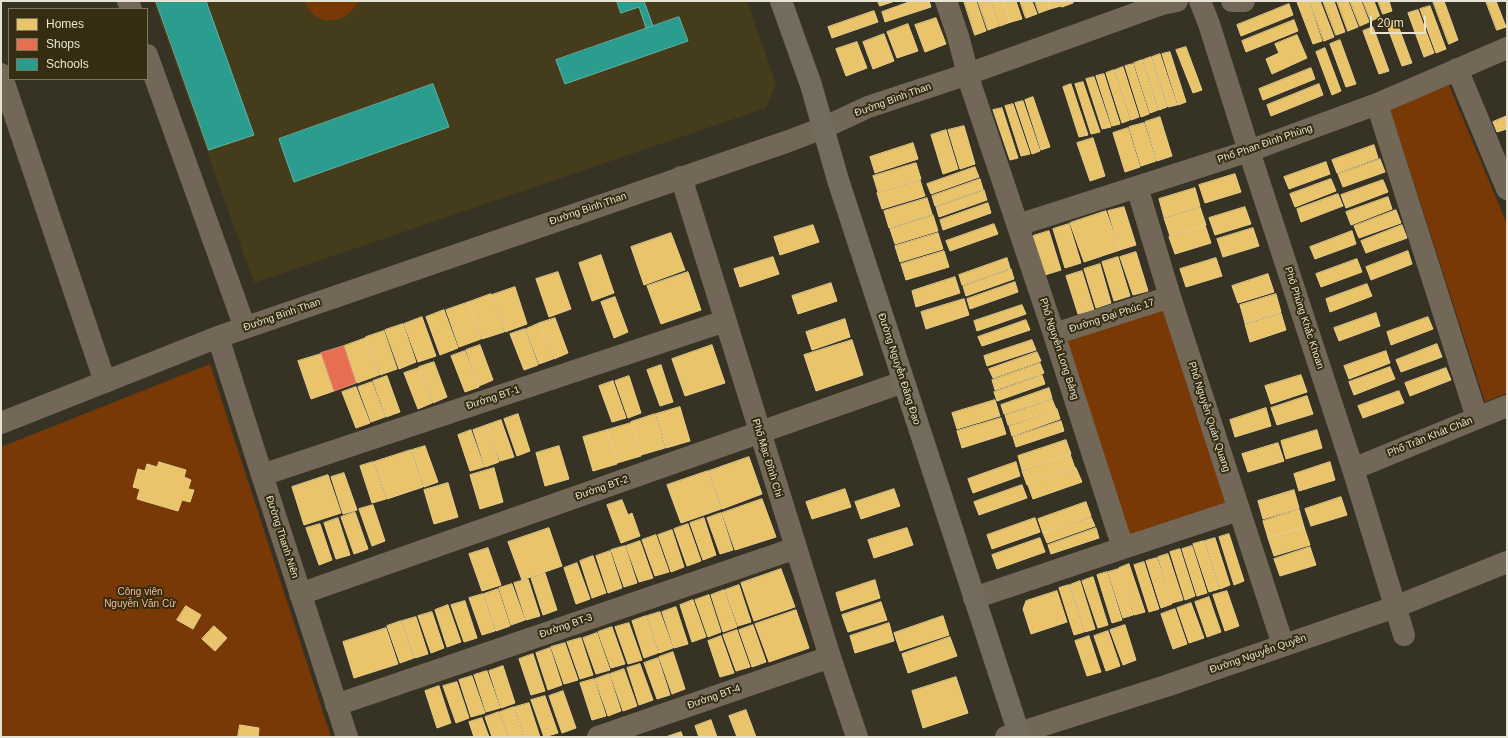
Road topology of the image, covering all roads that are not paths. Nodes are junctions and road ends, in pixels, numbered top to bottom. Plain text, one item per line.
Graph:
1 (781, 1) edge
2 (946, 1) edge
3 (1177, 1) edge
4 (1200, 1) edge
5 (1232, 1) edge
6 (1244, 1) edge
7 (1507, 48) edge
8 (148, 58) edge
9 (1457, 69) junction
10 (1, 74) edge
11 (968, 74) junction
12 (1377, 104) junction
13 (823, 128) junction
14 (1249, 151) junction
15 (681, 177) junction
16 (1137, 187) junction
17 (1507, 189) edge
18 (1018, 225) junction
19 (1170, 297) junction
20 (725, 321) junction
21 (244, 328) junction
22 (1054, 334) junction
23 (218, 337) junction
24 (105, 382) junction
25 (903, 382) junction
26 (1507, 406) edge
27 (1477, 418) junction
28 (1, 423) edge
29 (759, 432) junction
30 (1353, 469) junction
31 (262, 476) junction
32 (1238, 510) junction
33 (796, 548) junction
34 (1122, 548) junction
35 (1507, 562) edge
36 (300, 594) junction
37 (974, 598) junction
38 (1395, 607) junction
39 (1404, 635) dead end
40 (1283, 645) junction
41 (830, 657) junction
42 (336, 705) junction
43 (1015, 736) edge
44 (347, 737) edge
45 (598, 737) edge
46 (857, 737) edge

1 - 13 main road, Đường Nguyễn Đăng Đạo
2 - 11 street, Phố Nguyễn Long Bảng
3 - 11 street, Đường Bình Than
4 - 14 street, Phố Phùng Khắc Khoan
5 - 6 street
7 - 9 street, Phố Phan Đình Phùng
8 - 21 street
9 - 12 street, Phố Phan Đình Phùng
9 - 17 street
10 - 24 street
11 - 13 street, Đường Bình Than
11 - 18 street, Phố Nguyễn Long Bảng
12 - 14 street, Phố Phan Đình Phùng
12 - 27 street
13 - 15 street, Đường Bình Than
13 - 25 main road, Đường Nguyễn Đăng Đạo
14 - 16 street, Phố Phan Đình Phùng
14 - 30 street, Phố Phùng Khắc Khoan
15 - 20 street, Phố Mạc Đĩnh Chi
15 - 21 street, Đường Bình Than
16 - 18 street, Phố Phan Đình Phùng
16 - 19 street, Phố Nguyễn Quán Quang
18 - 22 street, Phố Nguyễn Long Bảng
19 - 22 street, Đường Đại Phúc 17
19 - 32 street, Phố Nguyễn Quán Quang
20 - 29 street, Phố Mạc Đĩnh Chi
20 - 31 street, Đường BT-1
21 - 23 street, Đường Bình Than
22 - 34 street, Phố Nguyễn Long Bảng
23 - 24 street, Đường Bình Than
23 - 31 street, Đường Thanh Niên
24 - 28 street, Đường Bình Than
25 - 29 street, Đường BT-2
25 - 37 main road, Đường Nguyễn Đăng Đạo
26 - 27 street, Phố Trần Khát Chân
27 - 30 street, Phố Trần Khát Chân
29 - 33 street, Phố Mạc Đĩnh Chi
29 - 36 street, Đường BT-2
30 - 38 street, Phố Phùng Khắc Khoan
31 - 36 street, Đường Thanh Niên
32 - 34 street
32 - 40 street, Phố Nguyễn Quán Quang
33 - 41 street, Phố Mạc Đĩnh Chi
33 - 42 street, Đường BT-3
34 - 37 street
35 - 38 street, Đường Nguyễn Quyền
36 - 42 street, Đường Thanh Niên
37 - 43 main road, Đường Nguyễn Đăng Đạo
38 - 39 street, Phố Phùng Khắc Khoan
38 - 40 street, Đường Nguyễn Quyền
40 - 43 street, Đường Nguyễn Quyền
41 - 45 street, Đường BT-4
41 - 46 street, Phố Mạc Đĩnh Chi
42 - 44 street, Đường Thanh Niên

